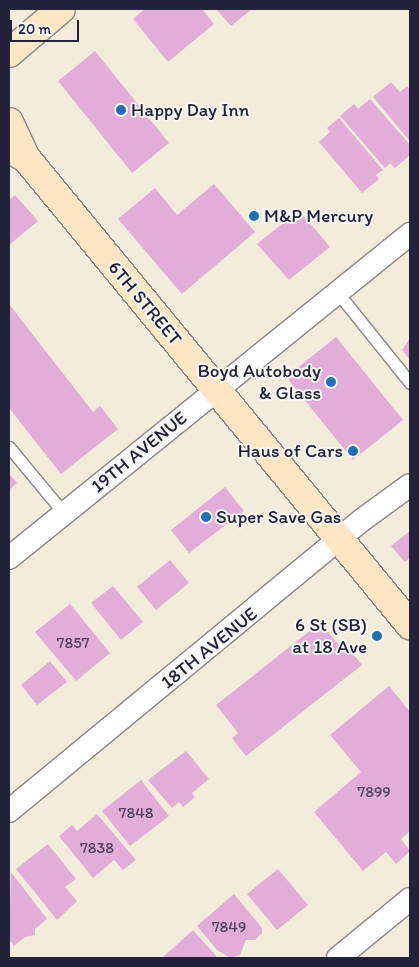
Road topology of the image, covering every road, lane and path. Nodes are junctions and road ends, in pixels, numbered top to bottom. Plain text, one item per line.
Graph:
1 (62, 9) edge
2 (9, 53) edge
3 (9, 122) edge
4 (17, 153) edge
5 (410, 234) edge
6 (338, 293) junction
7 (410, 383) edge
8 (217, 390) junction
9 (9, 446) edge
10 (410, 485) edge
11 (63, 512) junction
12 (340, 539) junction
13 (9, 558) edge
14 (410, 624) edge
15 (9, 812) edge
16 (410, 899) edge
17 (338, 958) edge

1 - 2 street
3 - 4 street, 6TH STREET
4 - 8 street, 6TH STREET
5 - 6 street, 19TH AVENUE
6 - 7 lane
6 - 8 street, 19TH AVENUE
8 - 11 street, 19TH AVENUE
8 - 12 street, 6TH STREET
9 - 11 lane
10 - 12 street, 18TH AVENUE
11 - 13 street, 19TH AVENUE
12 - 14 street, 6TH STREET
12 - 15 street, 18TH AVENUE
16 - 17 street

